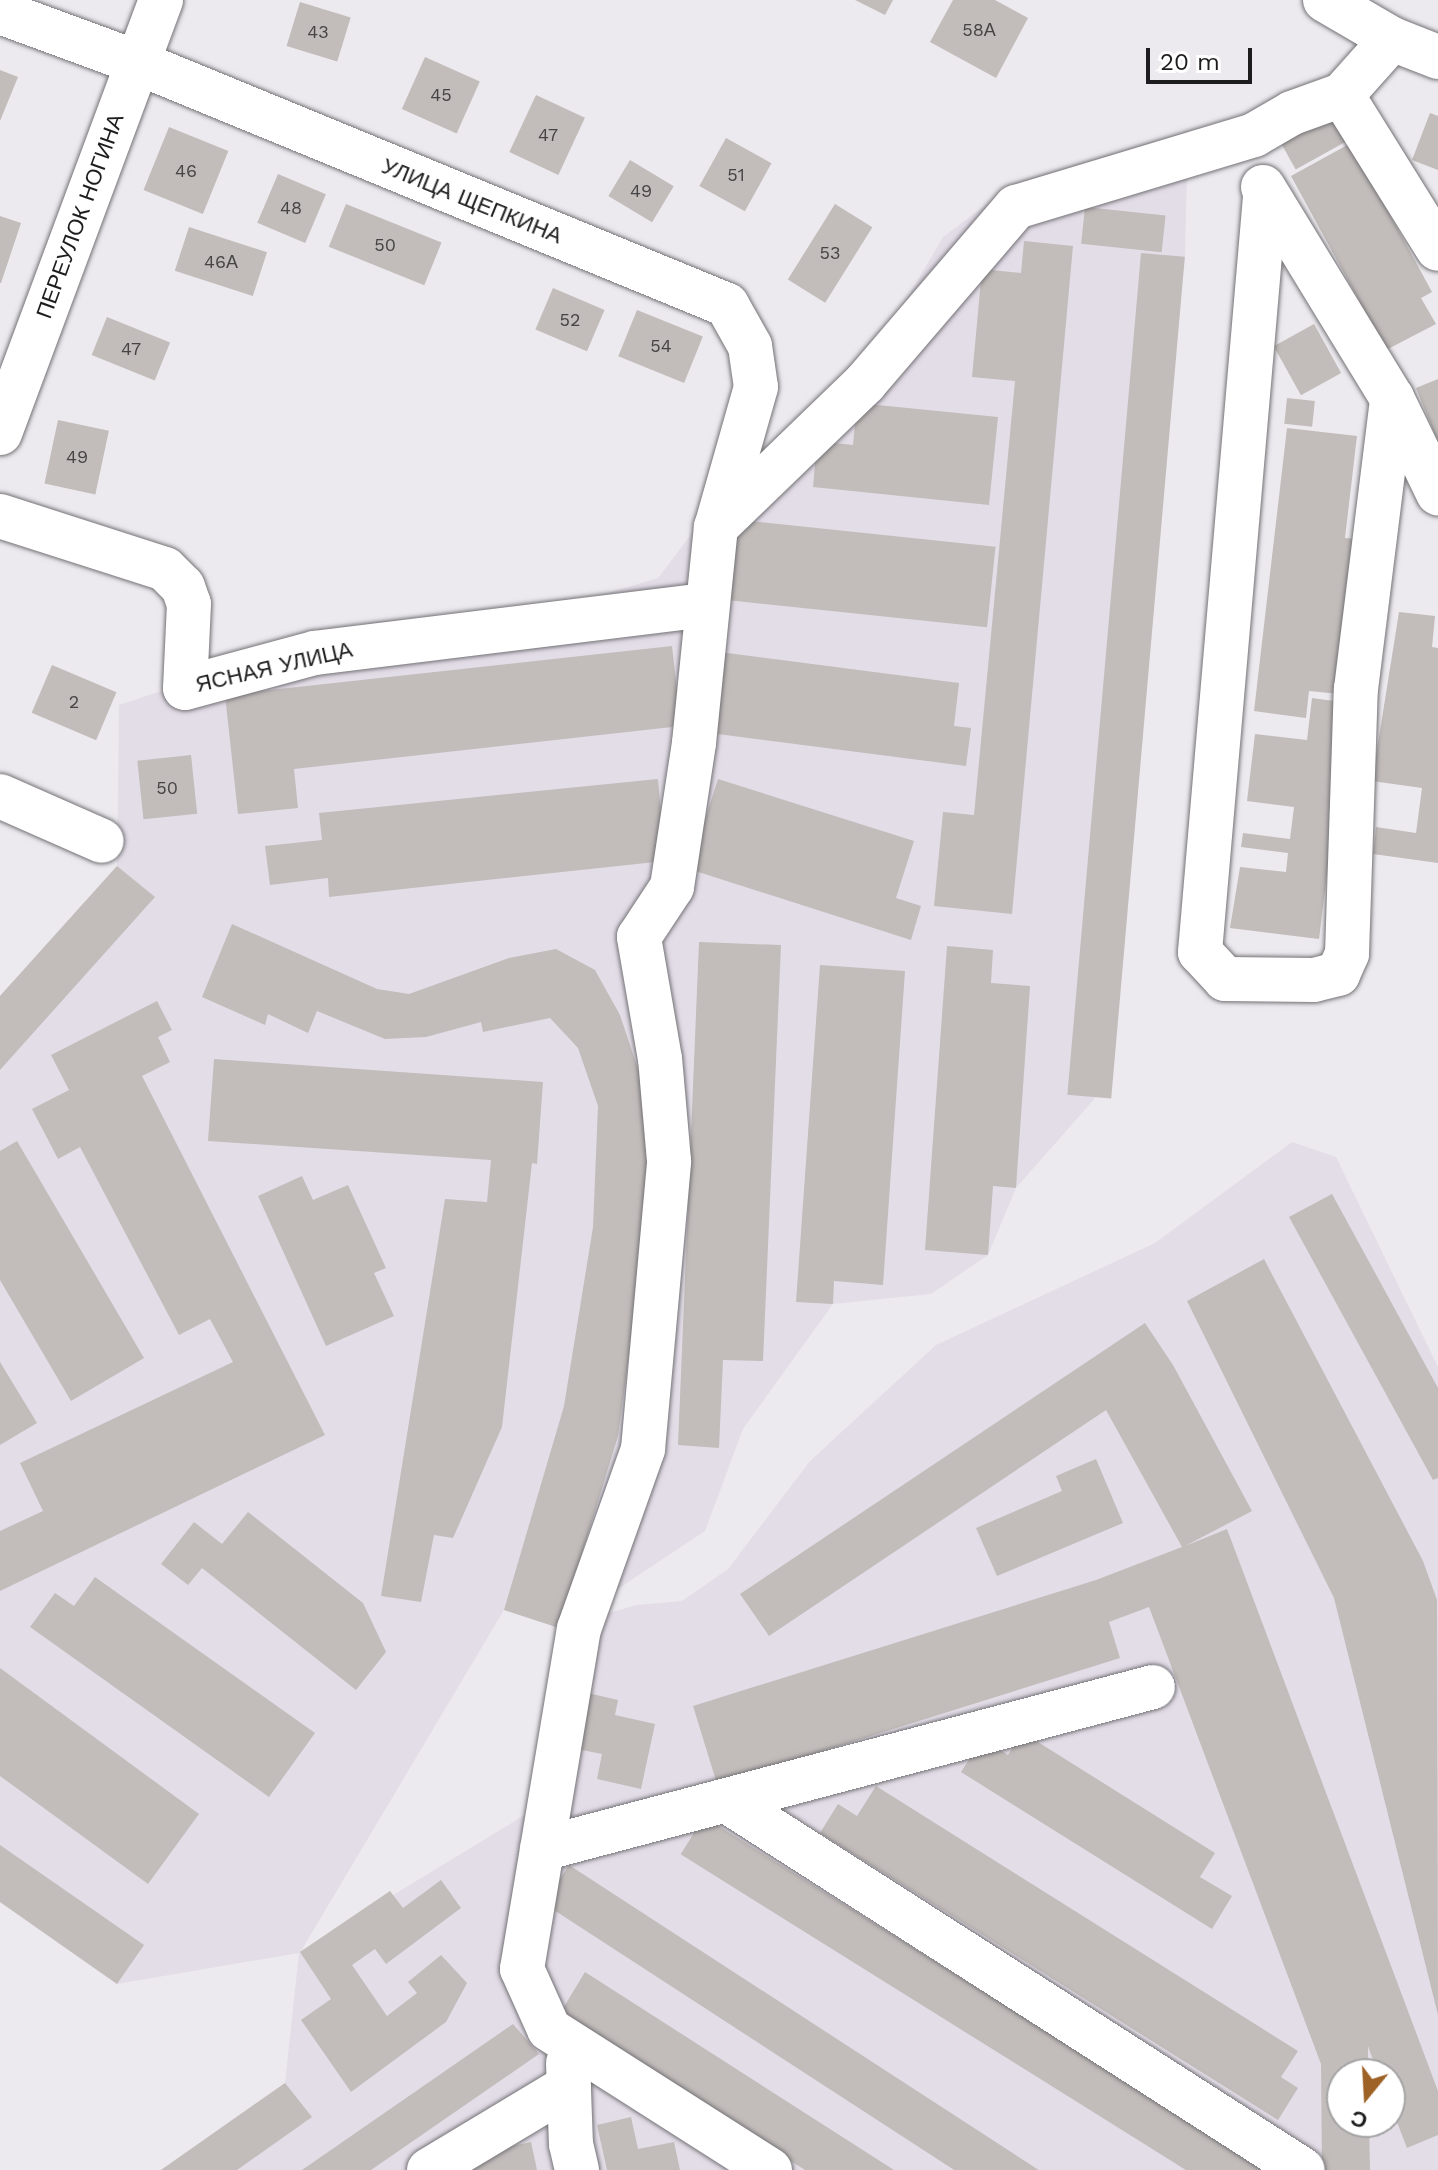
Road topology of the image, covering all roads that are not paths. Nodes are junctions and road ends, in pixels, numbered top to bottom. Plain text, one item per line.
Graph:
1 (161, 0) edge
2 (1325, 0) edge
3 (0, 12) edge
4 (1392, 39) junction
5 (1438, 57) edge
6 (136, 62) junction
7 (1342, 95) junction
8 (1254, 135) junction
9 (1422, 196) edge
10 (1265, 197) junction
11 (1438, 249) edge
12 (1392, 398) junction
13 (0, 433) edge
14 (1438, 493) edge
15 (0, 516) edge
16 (716, 527) junction
17 (707, 605) junction
18 (0, 796) edge
19 (102, 841) dead end
20 (1153, 1687) dead end
21 (730, 1803) junction
22 (542, 1849) junction
23 (568, 2041) junction
24 (569, 2086) junction
25 (713, 2150) edge
26 (429, 2170) edge
27 (577, 2170) edge
28 (770, 2170) edge
29 (1303, 2170) edge

1 - 6 street, ПЕРЕУЛОК НОГИНА
2 - 4 street
3 - 6 street, УЛИЦА ЩЕПКИНА
4 - 5 street
4 - 7 street
6 - 13 street, ПЕРЕУЛОК НОГИНА
6 - 16 street, УЛИЦА ЩЕПКИНА
7 - 8 street
7 - 9 street
8 - 10 street
8 - 16 street
9 - 11 street
10 - 12 street
10 - 12 street
12 - 14 street
15 - 17 street, ЯСНАЯ УЛИЦА
16 - 17 street, УЛИЦА ЩЕПКИНА
17 - 22 street, УЛИЦА ЩЕПКИНА
18 - 19 street
20 - 21 street
21 - 22 street
21 - 29 street
22 - 23 street, УЛИЦА ЩЕПКИНА
23 - 24 street
23 - 25 street, УЛИЦА ЩЕПКИНА
24 - 26 street
24 - 27 street
25 - 28 street, УЛИЦА ЩЕПКИНА

